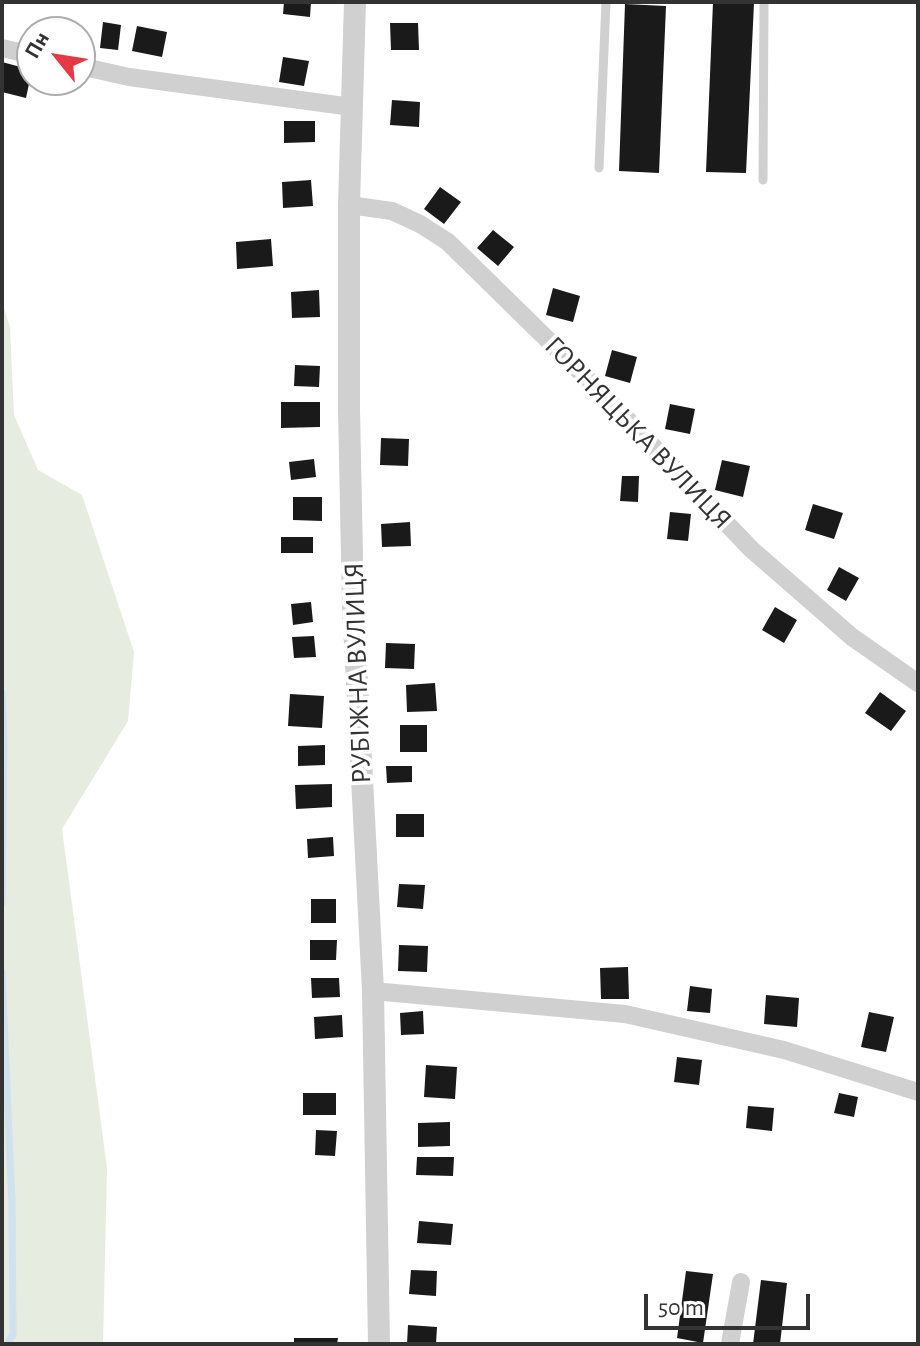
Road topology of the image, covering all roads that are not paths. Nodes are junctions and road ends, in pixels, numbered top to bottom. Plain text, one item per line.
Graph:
1 (355, 2) edge
2 (606, 2) edge
3 (764, 2) edge
4 (96, 70) edge
5 (352, 107) junction
6 (599, 168) dead end
7 (763, 180) dead end
8 (349, 205) junction
9 (918, 683) edge
10 (373, 991) junction
11 (918, 1092) edge
12 (741, 1282) dead end
13 (379, 1344) edge
14 (730, 1344) edge

1 - 5 street, РУБІЖНА ВУЛИЦЯ
2 - 6 lane
3 - 7 lane
4 - 5 street
5 - 8 street, РУБІЖНА ВУЛИЦЯ
8 - 9 street, ГОРНЯЦЬКА ВУЛИЦЯ
8 - 10 street, РУБІЖНА ВУЛИЦЯ
10 - 11 street
10 - 13 street, РУБІЖНА ВУЛИЦЯ
12 - 14 street

